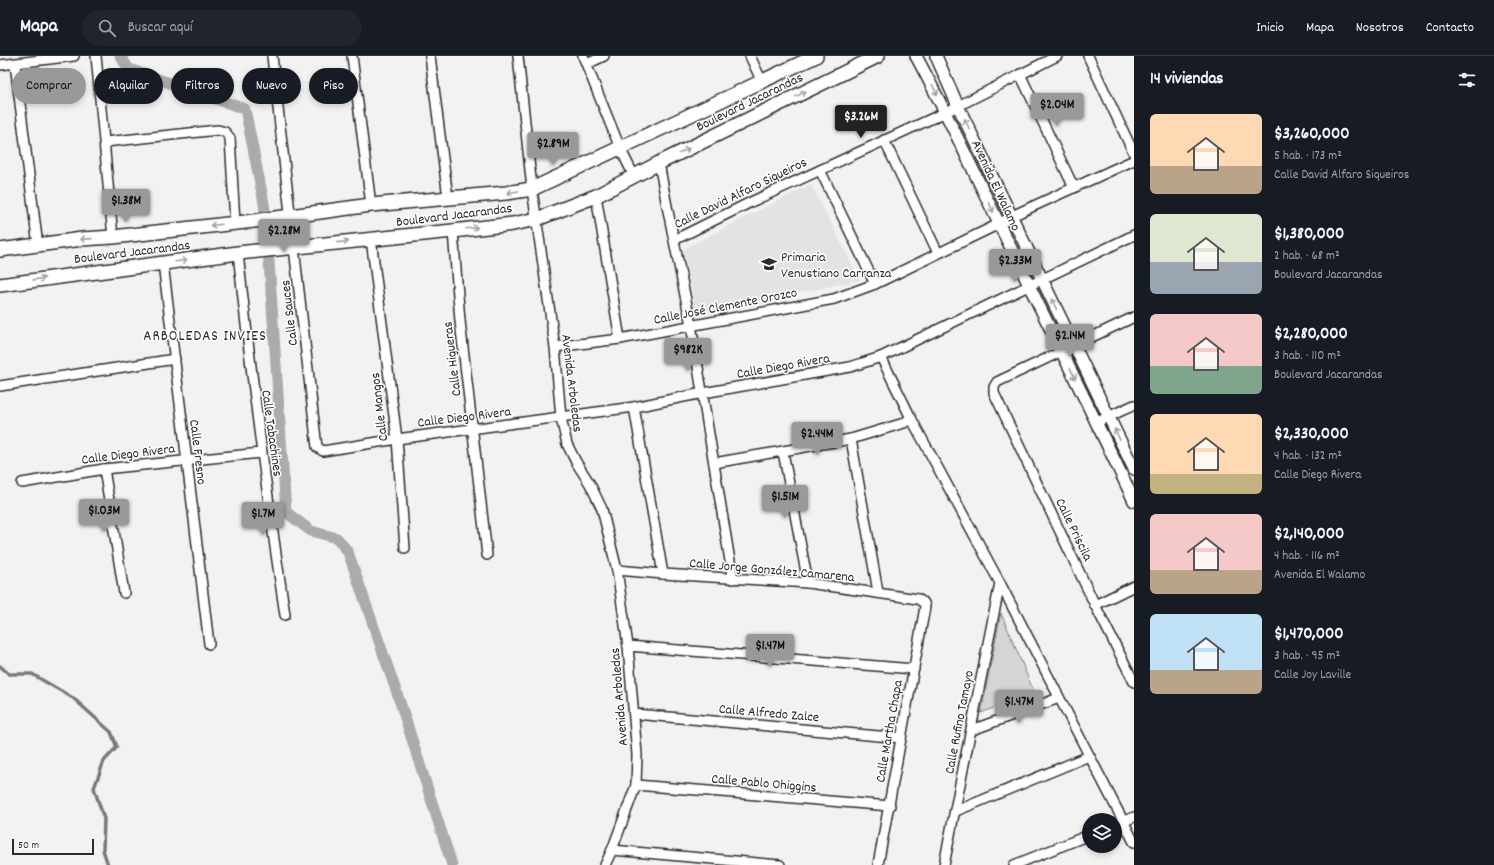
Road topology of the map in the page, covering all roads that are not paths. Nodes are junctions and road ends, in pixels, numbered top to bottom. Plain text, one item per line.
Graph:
1 (74, 56) edge
2 (96, 56) edge
3 (272, 56) edge
4 (352, 56) edge
5 (430, 56) edge
6 (518, 56) edge
7 (604, 56) edge
8 (750, 56) edge
9 (816, 56) edge
10 (878, 56) edge
11 (916, 56) edge
12 (936, 56) edge
13 (1058, 56) edge
14 (1088, 56) edge
15 (44, 58) edge
16 (585, 60) edge
17 (15, 64) junction
18 (0, 65) edge
19 (1020, 74) junction
20 (762, 82) junction
21 (958, 106) junction
22 (946, 112) junction
23 (884, 140) junction
24 (105, 142) junction
25 (620, 148) junction
26 (1134, 154) edge
27 (1134, 160) edge
28 (659, 163) junction
29 (820, 170) junction
30 (634, 176) junction
31 (1074, 188) junction
32 (532, 189) junction
33 (596, 196) junction
34 (448, 198) junction
35 (371, 205) junction
36 (290, 216) junction
37 (1012, 216) junction
38 (537, 219) junction
39 (235, 223) junction
40 (999, 224) junction
41 (453, 231) junction
42 (1134, 235) edge
43 (113, 237) junction
44 (371, 239) junction
45 (674, 240) junction
46 (38, 246) junction
47 (294, 248) junction
48 (0, 250) edge
49 (238, 253) junction
50 (938, 253) junction
51 (163, 263) junction
52 (1042, 278) junction
53 (875, 284) junction
54 (0, 285) edge
55 (1029, 285) junction
56 (1134, 317) edge
57 (691, 325) junction
58 (620, 339) junction
59 (1074, 345) junction
60 (555, 347) junction
61 (1062, 351) junction
62 (881, 357) junction
63 (175, 359) junction
64 (0, 386) edge
65 (703, 393) junction
66 (1134, 405) edge
67 (634, 407) junction
68 (1109, 417) junction
69 (561, 418) junction
70 (911, 418) junction
71 (1097, 422) junction
72 (474, 429) junction
73 (397, 439) junction
74 (851, 439) junction
75 (317, 447) joint
76 (783, 452) junction
77 (261, 453) junction
78 (187, 460) junction
79 (714, 463) junction
80 (104, 469) junction
81 (1134, 469) edge
82 (22, 483) dead end
83 (1133, 498) edge
84 (405, 548) dead end
85 (487, 556) dead end
86 (617, 570) junction
87 (662, 574) junction
88 (733, 579) junction
89 (808, 583) junction
90 (1000, 584) junction
91 (1134, 586) edge
92 (878, 592) junction
93 (124, 593) dead end
94 (924, 603) joint
95 (1095, 605) junction
96 (285, 616) dead end
97 (209, 644) dead end
98 (628, 646) junction
99 (914, 669) junction
100 (1134, 682) edge
101 (1059, 698) junction
102 (635, 714) junction
103 (972, 730) junction
104 (900, 738) junction
105 (1089, 756) junction
106 (636, 785) junction
107 (890, 806) junction
108 (956, 811) junction
109 (1115, 813) edge
110 (1134, 817) edge
111 (1122, 822) edge
112 (1122, 827) edge
113 (1082, 839) edge
114 (1134, 842) edge
115 (612, 850) junction
116 (605, 865) edge
117 (780, 865) edge
118 (878, 865) edge
119 (944, 865) edge
120 (1014, 865) edge

1 - 15 street
2 - 24 street
3 - 36 street, Calle Sauces
4 - 35 street
5 - 34 street
6 - 32 street, Avenida Arboledas
7 - 16 street
8 - 20 street
9 - 20 main road, Boulevard Jacarandas
28 -> 10 main road, Boulevard Jacarandas
11 -> 22 street, Avenida El Walamo
12 - 21 street, Avenida El Walamo
13 - 19 street, Calle David Alfaro Siqueiros
14 - 26 street
15 - 17 street
16 - 25 street
17 - 18 street
17 - 46 street
19 - 21 street, Calle David Alfaro Siqueiros
19 - 31 street
20 - 25 main road, Boulevard Jacarandas
21 - 22 street, Calle David Alfaro Siqueiros
37 -> 21 street, Avenida El Walamo
22 - 23 street, Calle David Alfaro Siqueiros
22 -> 40 street, Avenida El Walamo
23 - 29 street, Calle David Alfaro Siqueiros
23 - 50 street
24 - 39 street
24 - 43 street
25 - 30 street
25 - 32 main road, Boulevard Jacarandas
27 - 31 street, Calle José Clemente Orozco
28 - 30 main road, Boulevard Jacarandas
28 - 45 street
29 - 45 street, Calle David Alfaro Siqueiros
29 - 53 street
30 - 33 main road, Boulevard Jacarandas
31 - 37 street, Calle José Clemente Orozco
32 -> 34 main road, Boulevard Jacarandas
32 - 38 street, Avenida Arboledas
33 - 38 main road, Boulevard Jacarandas
33 - 58 street
34 - 35 main road, Boulevard Jacarandas
35 - 36 main road, Boulevard Jacarandas
36 - 39 main road, Boulevard Jacarandas
36 - 47 street, Calle Sauces
37 - 40 street, Calle José Clemente Orozco
37 - 52 street, Avenida El Walamo
41 -> 38 main road, Boulevard Jacarandas
38 - 60 street, Avenida Arboledas
39 -> 43 main road, Boulevard Jacarandas
40 - 50 street, Calle José Clemente Orozco
40 - 55 street, Avenida El Walamo
41 - 44 main road, Boulevard Jacarandas
41 - 72 street, Calle Higueras
42 - 52 street, Calle Diego Rivera
43 -> 46 main road, Boulevard Jacarandas
47 -> 44 main road, Boulevard Jacarandas
44 - 73 street, Calle Mangos
45 - 57 street
46 - 48 main road, Boulevard Jacarandas
47 - 49 main road, Boulevard Jacarandas
47 - 75 street, Calle Sauces
51 -> 49 main road, Boulevard Jacarandas
49 - 77 street, Calle Tabachines
50 - 53 street, Calle José Clemente Orozco
54 -> 51 main road, Boulevard Jacarandas
51 - 63 street, Calle Fresno
52 - 55 street, Calle Diego Rivera
59 -> 52 street, Avenida El Walamo
53 - 57 street, Calle José Clemente Orozco
55 - 61 street, Avenida El Walamo
55 - 62 street, Calle Diego Rivera
56 - 59 street
57 - 58 street, Calle José Clemente Orozco
57 - 65 street
58 - 60 street, Calle José Clemente Orozco
59 - 61 street
59 - 68 street, Avenida El Walamo
60 - 69 street, Avenida Arboledas
61 -> 71 street, Avenida El Walamo
61 - 95 street, Calle Priscila
62 - 65 street, Calle Diego Rivera
62 - 70 street
63 - 64 street
63 - 78 street, Calle Fresno
65 - 67 street, Calle Diego Rivera
65 - 79 street
66 - 68 street
67 - 69 street, Calle Diego Rivera
67 - 87 street
68 - 71 street
81 -> 68 street, Avenida El Walamo
69 - 72 street, Calle Diego Rivera
69 - 86 street, Avenida Arboledas
70 - 74 street
70 - 90 street
71 - 83 street, Avenida El Walamo
72 - 73 street, Calle Diego Rivera
72 - 85 street, Calle Higueras
73 - 75 street, Calle Diego Rivera
73 - 84 street, Calle Mangos
74 - 76 street
74 - 92 street
76 - 79 street
76 - 89 street
77 - 78 street, Calle Diego Rivera
77 - 96 street, Calle Tabachines
78 - 80 street, Calle Diego Rivera
78 - 97 street, Calle Fresno
79 - 88 street
80 - 82 street, Calle Diego Rivera
80 - 93 street
86 - 87 street, Calle Jorge González Camarena
86 - 98 street, Avenida Arboledas
87 - 88 street, Calle Jorge González Camarena
88 - 89 street, Calle Jorge González Camarena
89 - 92 street, Calle Jorge González Camarena
90 - 101 street
90 - 103 street, Calle Rufino Tamayo
91 - 95 street
92 - 94 street, Calle Jorge González Camarena
94 - 99 street, Calle Martha Chapa
95 - 100 street, Calle Priscila
98 - 99 street
98 - 102 street, Avenida Arboledas
99 - 104 street, Calle Martha Chapa
101 - 103 street
101 - 105 street
102 - 104 street, Calle Alfredo Zalce
102 - 106 street, Avenida Arboledas
103 - 108 street, Calle Rufino Tamayo
104 - 107 street, Calle Martha Chapa
105 - 108 street
105 - 109 street
106 - 107 street, Calle Pablo Ohiggins
106 - 115 street, Avenida Arboledas
107 - 118 street, Calle Martha Chapa
108 - 119 street, Calle Rufino Tamayo
110 - 111 street
112 - 114 street
113 - 120 street
115 - 116 street, Avenida Arboledas
115 - 117 street

